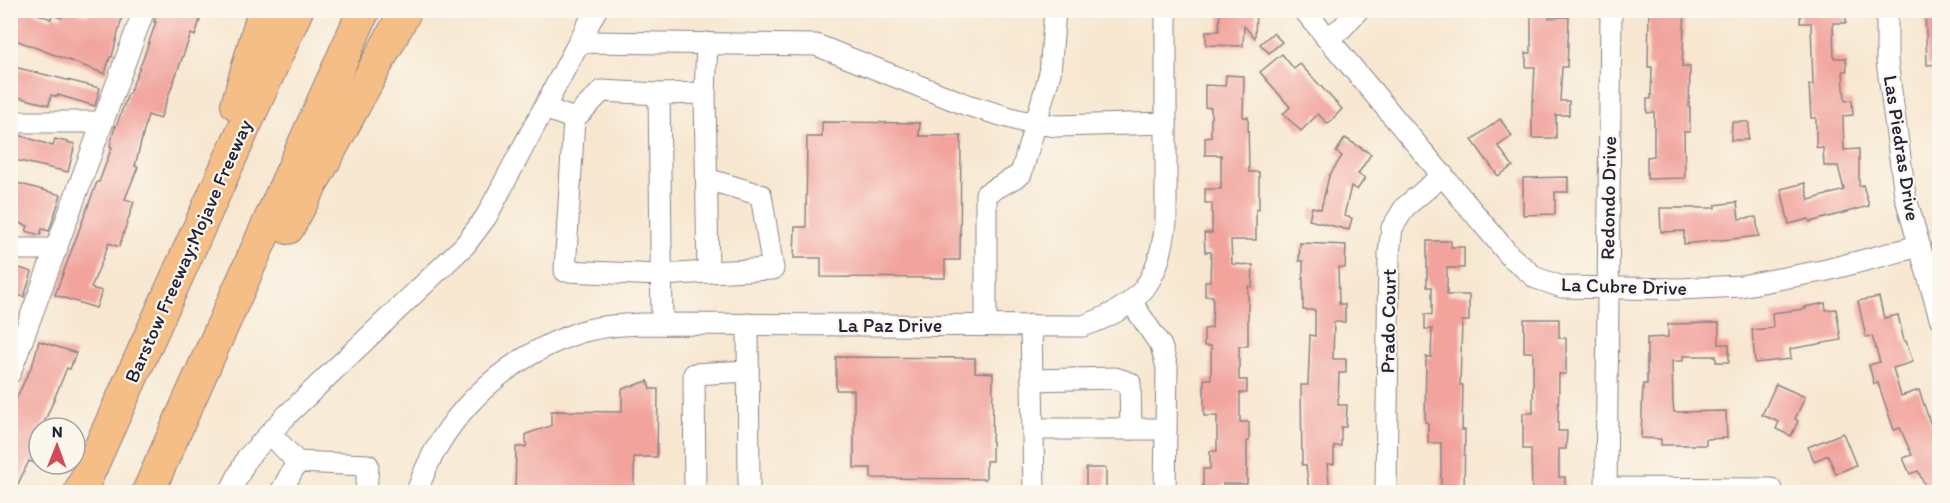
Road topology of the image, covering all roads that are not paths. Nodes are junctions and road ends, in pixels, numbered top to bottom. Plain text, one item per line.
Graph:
1 (144, 10) edge
2 (264, 10) edge
3 (297, 10) edge
4 (364, 10) edge
5 (406, 10) edge
6 (596, 10) edge
7 (1055, 10) edge
8 (1166, 10) edge
9 (1304, 10) edge
10 (1358, 10) edge
11 (1611, 10) edge
12 (1887, 10) edge
13 (1326, 38) junction
14 (707, 43) junction
15 (579, 44) junction
16 (705, 93) junction
17 (659, 94) junction
18 (545, 108) junction
19 (574, 118) junction
20 (10, 122) edge
21 (102, 122) junction
22 (1035, 123) junction
23 (1166, 123) junction
24 (1443, 175) junction
25 (707, 179) junction
26 (208, 207) junction
27 (1919, 246) junction
28 (10, 249) edge
29 (57, 249) junction
30 (708, 272) junction
31 (661, 275) junction
32 (1607, 288) junction
33 (1132, 303) junction
34 (1940, 318) edge
35 (662, 324) junction
36 (748, 324) junction
37 (986, 325) junction
38 (1031, 325) junction
39 (748, 372) junction
40 (10, 374) edge
41 (1032, 380) junction
42 (1033, 429) junction
43 (1131, 429) junction
44 (1166, 429) junction
45 (270, 433) junction
46 (297, 462) junction
47 (154, 479) edge
48 (1386, 488) dead end
49 (1771, 489) dead end
50 (1606, 490) edge
51 (80, 492) edge
52 (230, 492) edge
53 (281, 492) edge
54 (366, 492) edge
55 (417, 492) edge
56 (695, 492) edge
57 (749, 492) edge
58 (1034, 492) edge
59 (1165, 492) edge

1 - 21 street
2 - 26 highway
3 - 26 highway, Barstow Freeway;Mojave Freeway
4 - 47 highway
5 - 47 highway
6 - 15 street
7 - 22 street
8 - 23 street, La Paz Drive
9 - 13 street, La Cubre Drive
10 - 13 street
11 - 32 street, Redondo Drive
12 - 27 street, Las Piedras Drive
13 - 24 street, La Cubre Drive
14 - 15 street
14 - 16 street
14 - 22 street
15 - 18 street
16 - 17 street
16 - 25 street
17 - 19 street
17 - 31 street
18 - 19 street
18 - 45 street
19 - 31 street
20 - 21 street
21 - 29 street
22 - 23 street
22 - 37 street
23 - 33 street, La Paz Drive
24 - 32 street, La Cubre Drive
24 - 48 street, Prado Court
25 - 30 street
25 - 30 street
26 - 51 highway, Barstow Freeway;Mojave Freeway
27 - 32 street, La Cubre Drive
27 - 34 street, Las Piedras Drive
28 - 29 street
29 - 40 street
30 - 31 street
31 - 35 street
32 - 50 street, Redondo Drive
33 - 38 street, La Paz Drive
33 - 44 street
35 - 36 street, La Paz Drive
35 - 55 street, La Paz Drive
36 - 37 street, La Paz Drive
36 - 39 street
37 - 38 street, La Paz Drive
38 - 41 street
39 - 56 street
39 - 57 street
41 - 42 street
41 - 43 street
42 - 43 street
42 - 58 street
43 - 44 street
44 - 59 street
45 - 46 street
45 - 52 street
46 - 53 street
46 - 54 street
49 - 50 street

